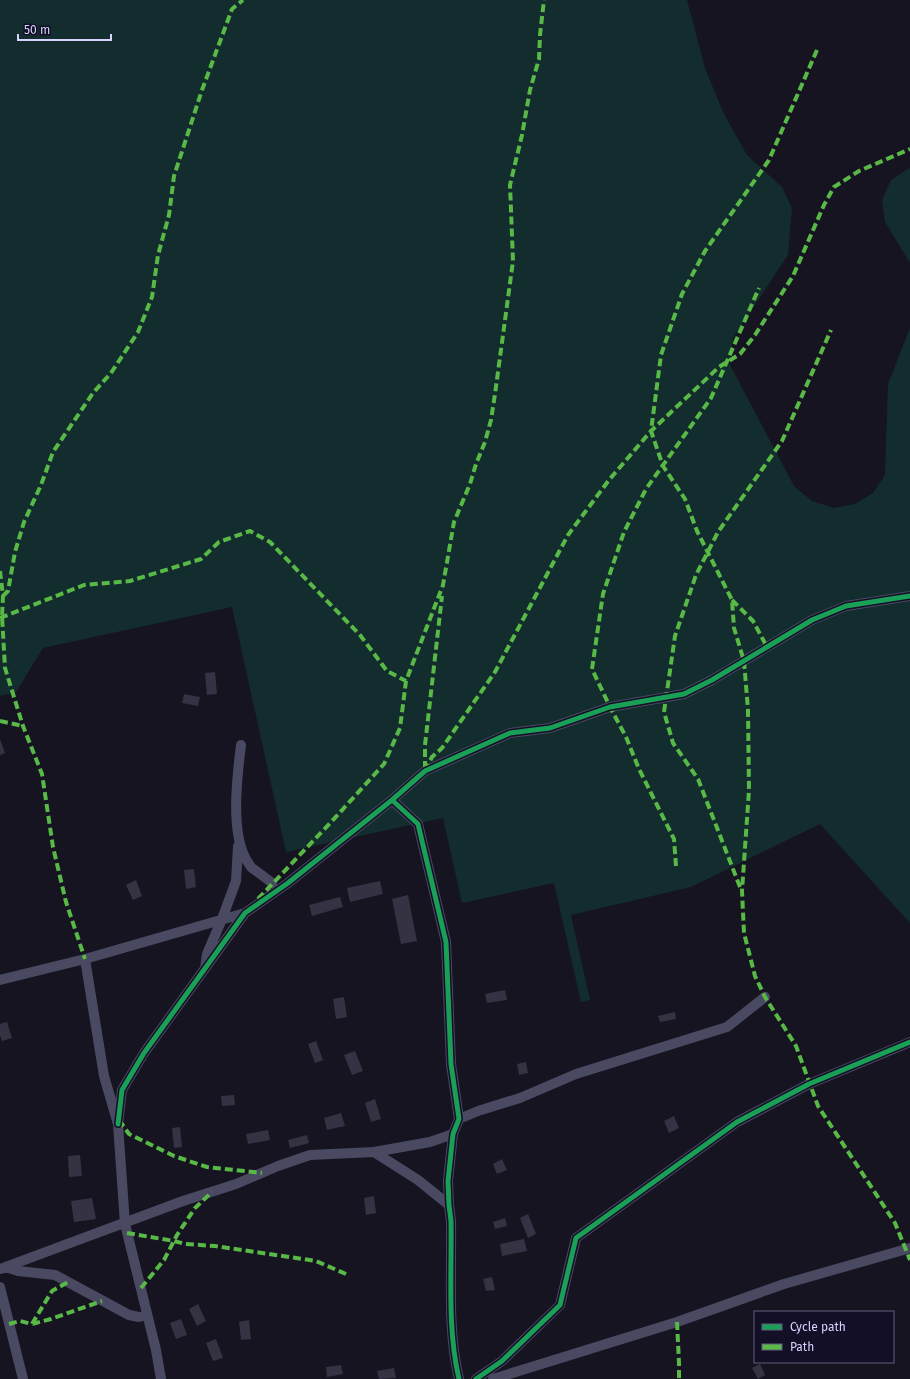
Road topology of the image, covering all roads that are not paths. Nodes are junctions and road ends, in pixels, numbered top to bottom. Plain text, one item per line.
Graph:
1 (910, 596) edge
2 (241, 745) dead end
3 (392, 800) junction
4 (239, 840) junction
5 (272, 883) dead end
6 (245, 913) junction
7 (222, 919) junction
8 (85, 959) junction
9 (205, 969) junction
10 (0, 980) edge
11 (765, 997) dead end
12 (910, 1042) edge
13 (459, 1119) junction
14 (118, 1124) junction
15 (453, 1134) junction
16 (374, 1152) junction
17 (449, 1205) junction
18 (125, 1224) junction
19 (910, 1248) edge
20 (3, 1268) edge
21 (0, 1287) edge
22 (148, 1315) junction
23 (23, 1379) edge
24 (161, 1379) edge
25 (459, 1379) edge
26 (476, 1379) edge
27 (494, 1379) edge

1 - 3 street
2 - 4 street
3 - 6 street
3 - 13 street
4 - 5 street
4 - 7 street
6 - 7 street
6 - 9 street
7 - 8 street
7 - 9 street
8 - 10 street
8 - 14 street
9 - 14 street
11 - 13 street
12 - 26 street
13 - 15 street
14 - 18 street
15 - 16 street
15 - 17 street
16 - 17 street
16 - 18 street
17 - 25 street
18 - 20 street
18 - 22 street
19 - 27 street
20 - 22 street
21 - 23 street
22 - 24 street

